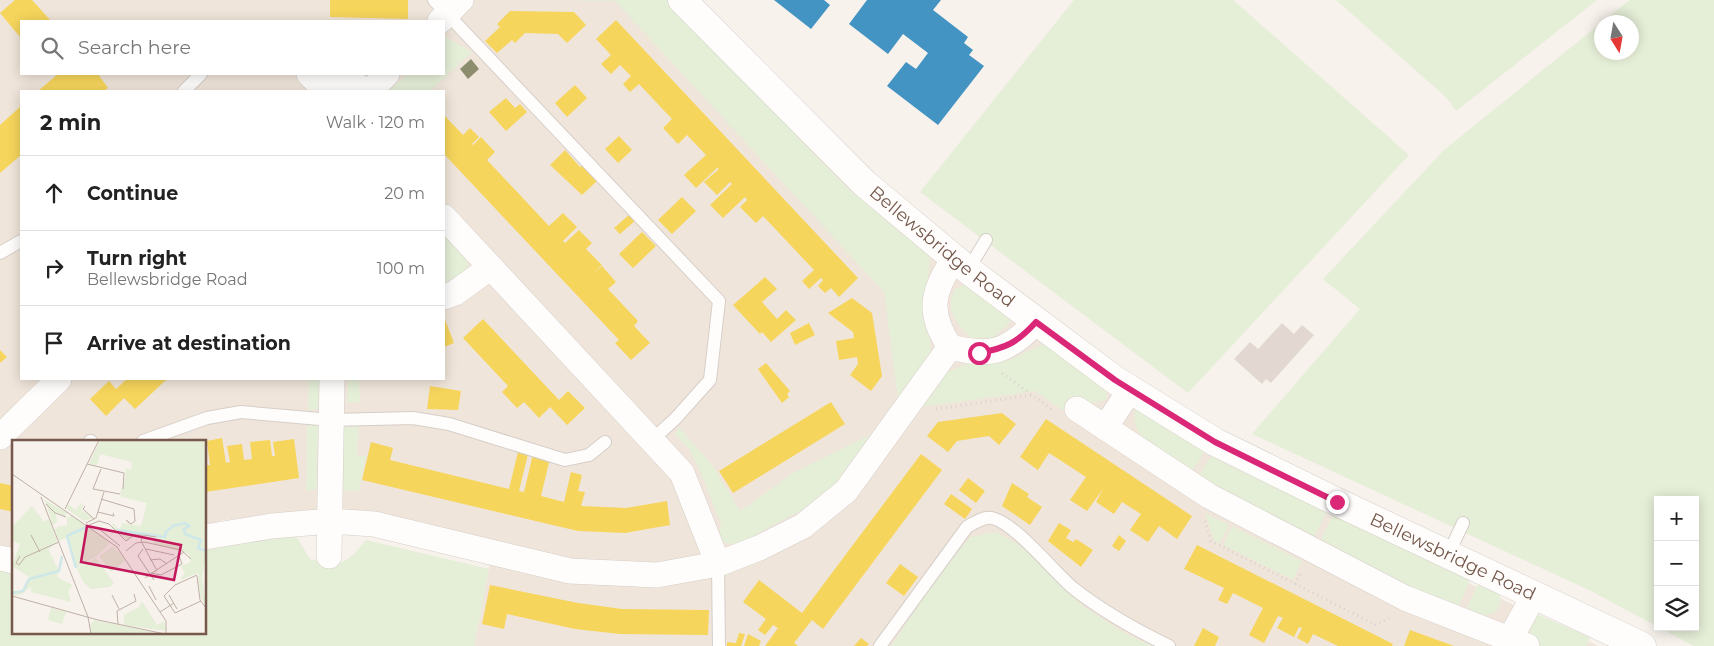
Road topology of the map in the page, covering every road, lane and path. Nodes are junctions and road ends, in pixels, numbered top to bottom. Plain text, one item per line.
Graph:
1 (682, 0) edge
2 (446, 9) edge
3 (200, 75) edge
4 (386, 75) edge
5 (318, 85) edge
6 (185, 90) edge
7 (364, 90) edge
8 (371, 90) edge
9 (445, 218) edge
10 (986, 240) dead end
11 (20, 242) edge
12 (0, 253) edge
13 (961, 265) junction
14 (491, 267) junction
15 (445, 297) edge
16 (1036, 322) junction
17 (950, 347) junction
18 (979, 353) junction
19 (59, 380) edge
20 (332, 380) edge
21 (1130, 390) junction
22 (1032, 395) junction
23 (1078, 409) joint
24 (902, 413) junction
25 (331, 420) junction
26 (1105, 428) junction
27 (0, 437) edge
28 (146, 440) edge
29 (651, 441) junction
30 (605, 442) dead end
31 (1209, 496) junction
32 (330, 521) junction
33 (1463, 523) dead end
34 (206, 537) edge
35 (1448, 555) junction
36 (329, 556) dead end
37 (718, 564) junction
38 (1534, 595) junction
39 (1408, 599) junction
40 (1518, 642) edge
41 (719, 646) edge
42 (880, 646) edge
43 (1169, 646) edge
44 (1642, 646) edge

1 - 13 street, Bellewsbridge Road
2 - 29 lane
3 - 6 lane
4 - 8 street
5 - 7 street
9 - 14 street
10 - 13 lane
11 - 12 lane
13 - 16 street, Bellewsbridge Road
13 - 17 street
14 - 15 street
14 - 29 street
16 - 18 street
16 - 21 street, Bellewsbridge Road
17 - 18 street
17 - 24 street
18 - 22 path
19 - 27 street
20 - 25 street
21 - 26 street
21 - 35 street, Bellewsbridge Road
22 - 23 path
22 - 24 path
23 - 26 street
24 - 37 street
25 - 28 lane
25 - 30 lane
25 - 32 street
26 - 31 street
29 - 37 street
31 - 39 street
31 - 39 path
32 - 34 street
32 - 36 street
32 - 37 street
33 - 35 lane
35 - 38 street, Bellewsbridge Road
37 - 41 lane
38 - 40 street
38 - 44 street, Bellewsbridge Road
39 - 40 street
42 - 43 lane

